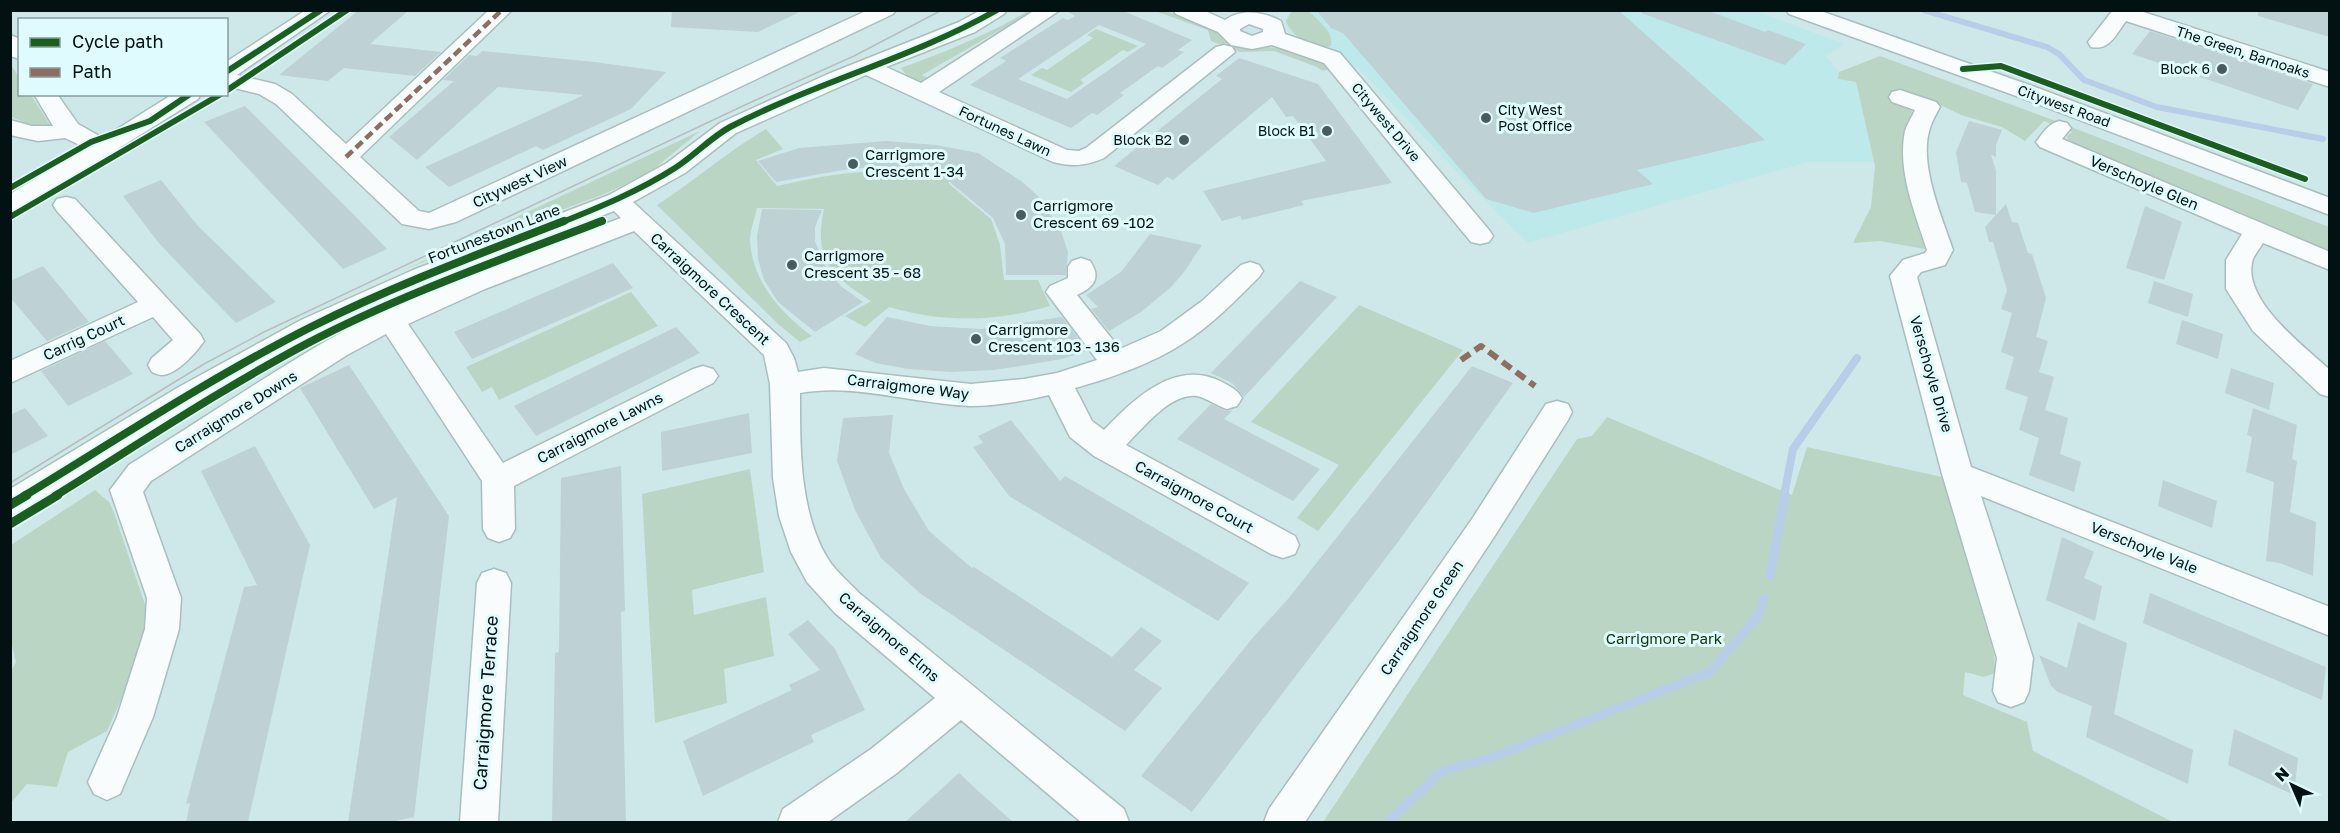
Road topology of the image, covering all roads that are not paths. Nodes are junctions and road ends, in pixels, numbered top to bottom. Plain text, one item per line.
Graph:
1 (321, 10) edge
2 (502, 10) edge
3 (886, 10) edge
4 (997, 10) edge
5 (1050, 10) edge
6 (1183, 10) edge
7 (1796, 10) edge
8 (2123, 12) edge
9 (1230, 20) edge
10 (2099, 42) dead end
11 (1224, 52) dead end
12 (867, 66) junction
13 (228, 71) edge
14 (228, 79) edge
15 (2330, 80) edge
16 (922, 93) junction
17 (46, 96) edge
18 (187, 96) edge
19 (1900, 96) dead end
20 (10, 127) edge
21 (2059, 128) dead end
22 (72, 134) junction
23 (108, 147) junction
24 (346, 157) junction
25 (10, 205) edge
26 (66, 205) dead end
27 (2330, 207) edge
28 (628, 210) junction
29 (2257, 231) junction
30 (1480, 236) dead end
31 (2330, 262) edge
32 (1081, 267) dead end
33 (1250, 271) dead end
34 (157, 304) junction
35 (391, 320) junction
36 (1114, 362) junction
37 (162, 365) dead end
38 (10, 373) edge
39 (703, 376) dead end
40 (1057, 383) junction
41 (783, 385) junction
42 (2330, 387) edge
43 (1227, 398) dead end
44 (1557, 412) dead end
45 (1105, 448) junction
46 (1958, 474) junction
47 (498, 480) junction
48 (10, 505) edge
49 (499, 529) dead end
50 (1283, 545) dead end
51 (494, 583) dead end
52 (2330, 622) edge
53 (2011, 691) dead end
54 (962, 699) junction
55 (107, 782) dead end
56 (479, 822) edge
57 (796, 822) edge
58 (1110, 822) edge
59 (1283, 822) edge

1 - 13 street
2 - 24 street
3 - 24 street, Citywest View
4 - 12 street, Fortunestown Lane
5 - 16 street
6 - 9 street
7 - 27 street, Citywest Road
8 - 10 street, The Green, Barnoaks
8 - 15 street, The Green, Barnoaks
9 - 30 street, Citywest Drive
11 - 16 street, Fortunes Lawn
12 - 16 street, Fortunes Lawn
12 - 28 street, Fortunestown Lane
14 - 24 street, Citywest View
17 - 22 street
18 - 23 street
19 - 46 street, Verschoyle Drive
20 - 22 street
21 - 29 street, Verschoyle Glen
22 - 23 street
23 - 25 street
26 - 34 street
28 - 35 street, Carraigmore Downs
28 - 41 street, Carraigmore Crescent
28 - 48 street, Fortunestown Lane
29 - 31 street, Verschoyle Glen
29 - 42 street
32 - 36 street
33 - 36 street, Carraigmore Way
34 - 37 street
34 - 38 street, Carrig Court
35 - 47 street
35 - 55 street, Carraigmore Downs
36 - 40 street, Carraigmore Way
39 - 47 street, Carraigmore Lawns
40 - 41 street, Carraigmore Way
40 - 45 street, Carraigmore Court
41 - 54 street, Carraigmore Elms
43 - 45 street
44 - 59 street, Carraigmore Green
45 - 50 street, Carraigmore Court
46 - 52 street, Verschoyle Vale
46 - 53 street, Verschoyle Drive
47 - 49 street
51 - 56 street, Carraigmore Terrace
54 - 57 street
54 - 58 street, Carraigmore Elms

